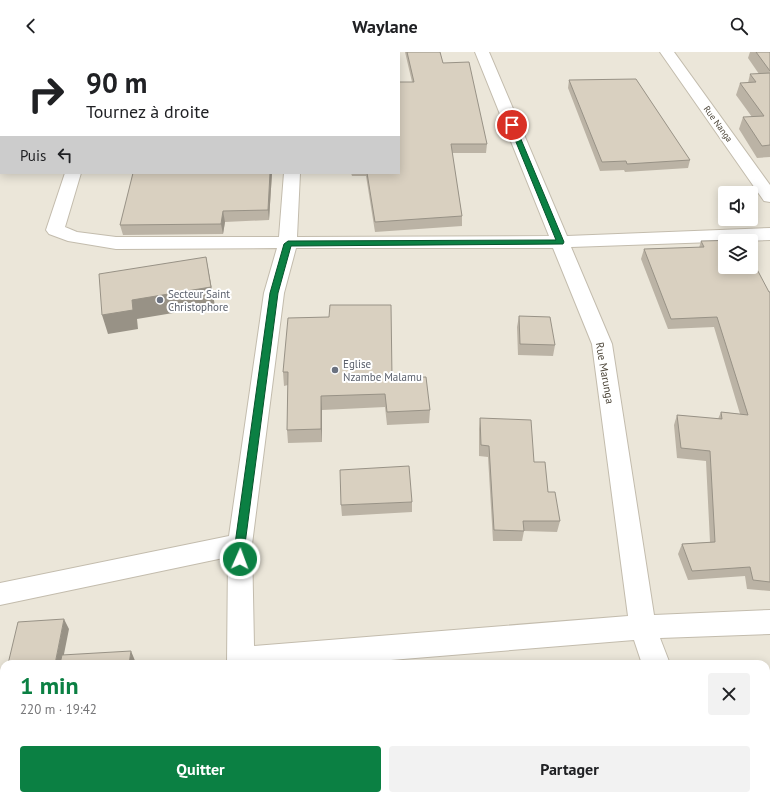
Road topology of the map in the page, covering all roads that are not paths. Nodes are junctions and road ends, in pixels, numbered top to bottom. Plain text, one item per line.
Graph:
1 (482, 52) edge
2 (667, 52) edge
3 (73, 174) edge
4 (292, 174) edge
5 (770, 196) edge
6 (770, 234) edge
7 (561, 242) junction
8 (288, 244) junction
9 (240, 544) junction
10 (0, 594) edge
11 (770, 622) edge
12 (643, 627) junction
13 (241, 660) edge
14 (264, 660) edge
15 (655, 660) edge

1 - 7 street, Rue Marunga
2 - 5 street, Rue Nanga
3 - 8 street
4 - 8 street
6 - 7 street
7 - 8 street
7 - 12 street, Rue Marunga
8 - 9 street
9 - 10 street
9 - 13 street
11 - 12 street
12 - 14 street
12 - 15 street, Rue Marunga

